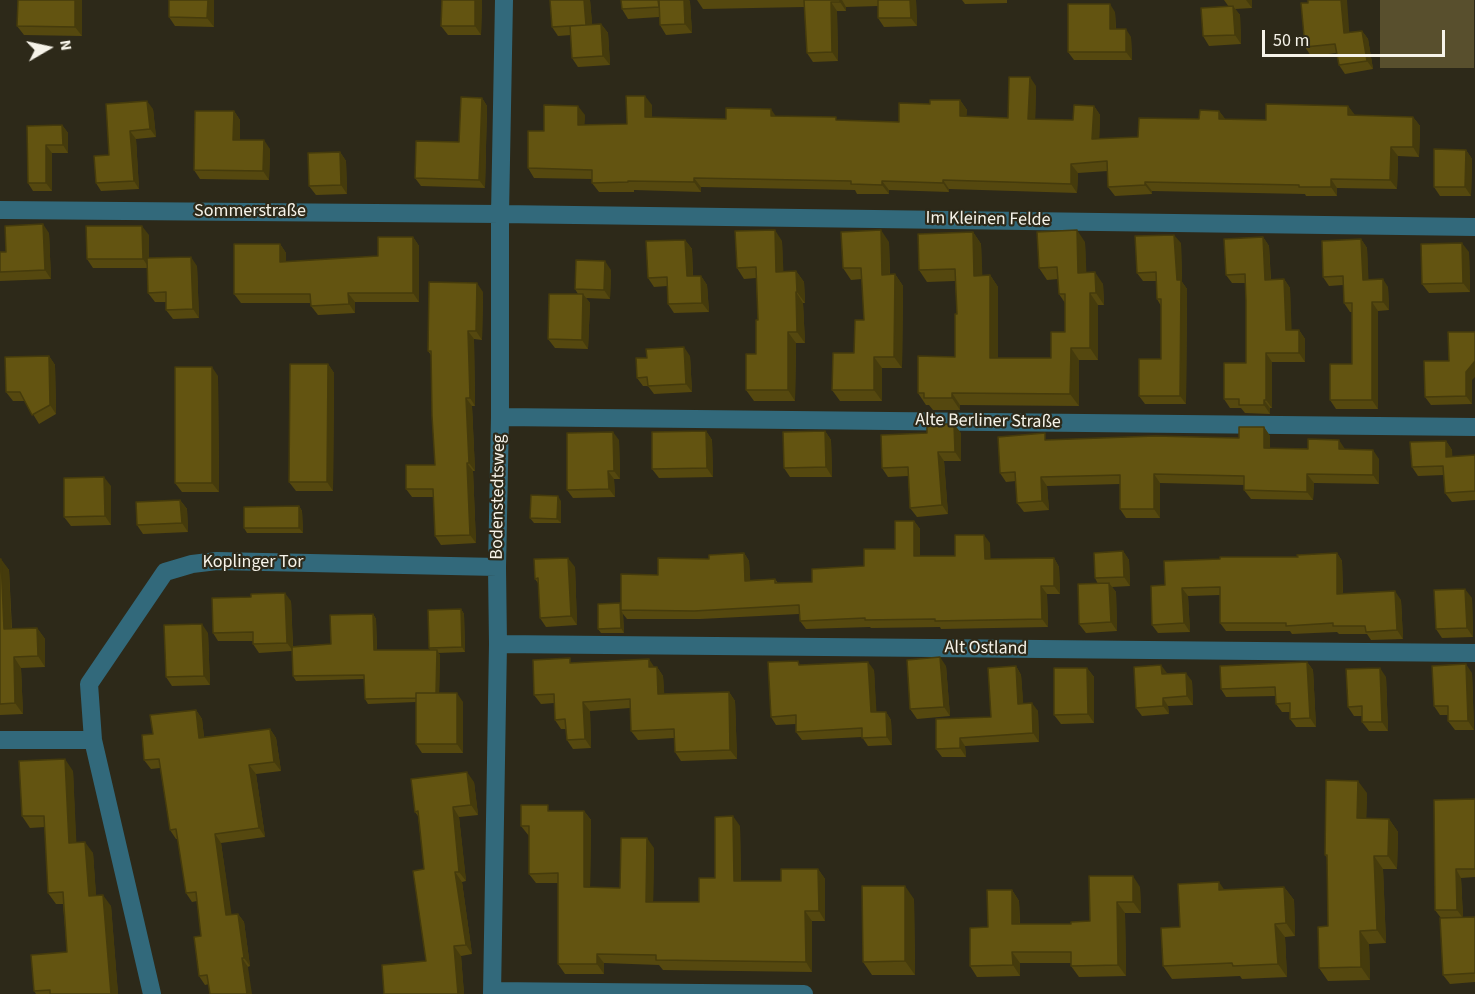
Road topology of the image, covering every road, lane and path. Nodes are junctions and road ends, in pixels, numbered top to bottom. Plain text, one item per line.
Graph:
1 (504, 0) edge
2 (0, 210) edge
3 (500, 214) junction
4 (1475, 227) edge
5 (501, 417) junction
6 (1475, 427) edge
7 (497, 567) junction
8 (498, 644) junction
9 (1475, 653) edge
10 (0, 740) edge
11 (93, 740) junction
12 (492, 992) edge
13 (152, 994) edge
14 (804, 994) edge

1 - 3 street, Bodenstedtsweg
2 - 3 street, Sommerstraße
3 - 4 street, Im Kleinen Felde
3 - 5 street, Bodenstedtsweg
5 - 6 street, Alte Berliner Straße
5 - 7 street, Bodenstedtsweg
7 - 8 street, Bodenstedtsweg
7 - 11 street, Koplinger Tor
8 - 9 street, Alt Ostland
8 - 12 street, Bodenstedtsweg
10 - 11 street
11 - 13 street, Koplinger Tor
12 - 14 street

